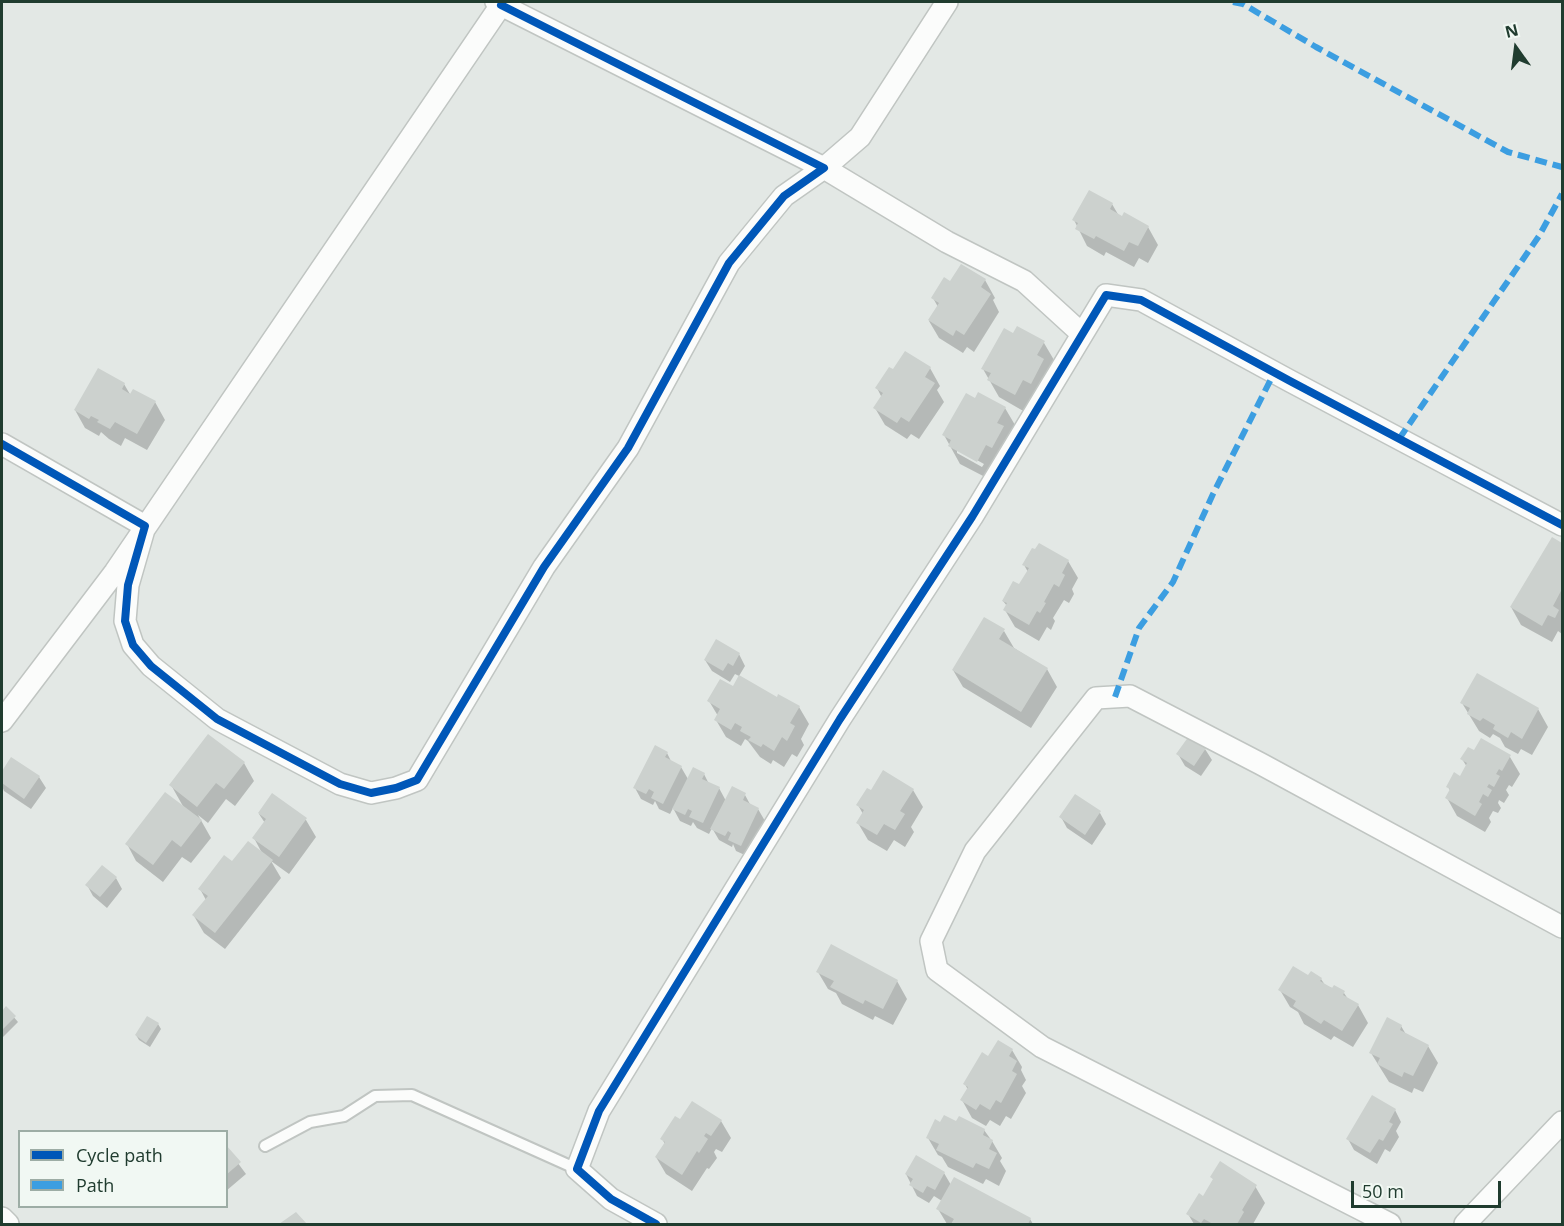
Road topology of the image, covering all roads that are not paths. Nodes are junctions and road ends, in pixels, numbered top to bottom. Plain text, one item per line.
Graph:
1 (947, 2) edge
2 (499, 3) edge
3 (824, 168) junction
4 (1082, 334) junction
5 (2, 444) edge
6 (1563, 525) edge
7 (145, 526) junction
8 (2, 721) edge
9 (1563, 927) edge
10 (1563, 1122) edge
11 (265, 1146) dead end
12 (577, 1169) junction
13 (2, 1218) edge
14 (8, 1224) edge
15 (656, 1224) edge
16 (1390, 1224) edge
17 (1465, 1224) edge

1 - 3 street
2 - 3 street
2 - 7 street
3 - 4 street
3 - 7 street
4 - 6 street
4 - 12 street
5 - 7 street
7 - 8 street
9 - 16 street
10 - 17 street
11 - 12 lane
12 - 15 street
13 - 14 street

